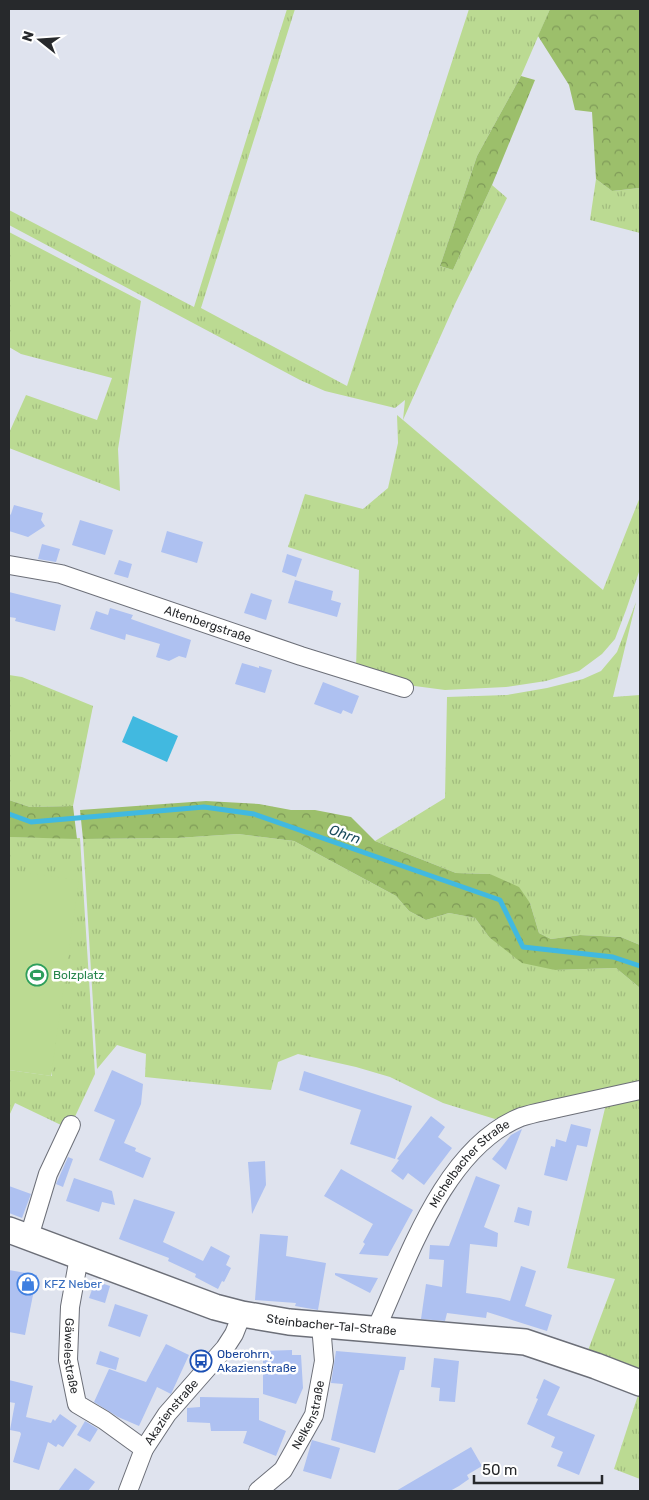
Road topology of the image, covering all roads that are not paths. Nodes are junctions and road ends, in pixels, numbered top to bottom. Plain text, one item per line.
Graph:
1 (9, 565) edge
2 (404, 688) dead end
3 (640, 1090) edge
4 (71, 1125) dead end
5 (19, 1233) edge
6 (79, 1257) junction
7 (242, 1314) junction
8 (321, 1325) junction
9 (376, 1329) junction
10 (640, 1382) edge
11 (144, 1449) junction
12 (128, 1491) edge
13 (258, 1491) edge

1 - 2 street, Altenbergstraße
3 - 9 street, Michelbacher Straße
4 - 5 street, Steinbacher-Tal-Straße
5 - 6 main road, Steinbacher-Tal-Straße
6 - 7 main road, Steinbacher-Tal-Straße
6 - 11 street, Gäwelestraße
7 - 8 main road, Steinbacher-Tal-Straße
7 - 11 street, Akazienstraße
8 - 9 main road, Steinbacher-Tal-Straße
8 - 13 street, Nelkenstraße
9 - 10 main road, Steinbacher-Tal-Straße
11 - 12 street, Akazienstraße

